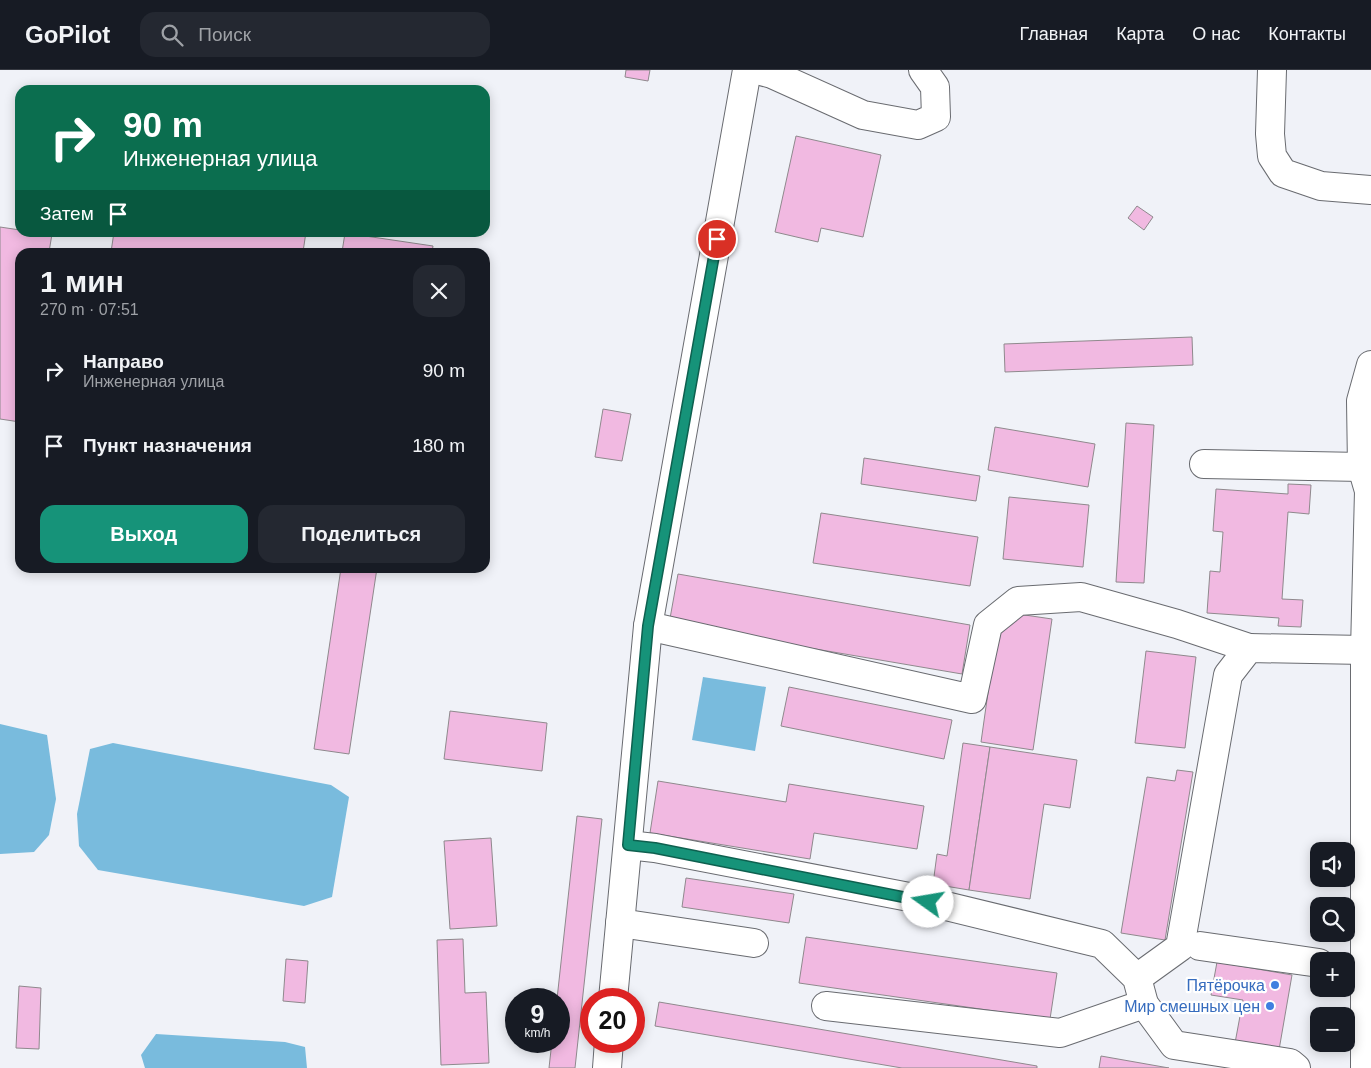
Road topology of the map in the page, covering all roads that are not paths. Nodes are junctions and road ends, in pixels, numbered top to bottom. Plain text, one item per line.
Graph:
1 (748, 70) edge
2 (757, 70) edge
3 (923, 70) edge
4 (1272, 70) edge
5 (1371, 190) edge
6 (1371, 365) edge
7 (1204, 464) dead end
8 (1368, 475) edge
9 (648, 626) junction
10 (1249, 648) junction
11 (1365, 650) junction
12 (628, 845) junction
13 (620, 923) junction
14 (754, 943) dead end
15 (1200, 946) dead end
16 (1310, 962) edge
17 (1361, 967) edge
18 (1137, 978) junction
19 (614, 988) edge
20 (1144, 1004) junction
21 (826, 1006) dead end
22 (609, 1053) edge
23 (607, 1068) edge
24 (1296, 1068) edge
25 (1365, 1068) edge

1 - 9 street
2 - 3 street
4 - 5 street
6 - 8 street
7 - 8 street
8 - 11 street
9 - 10 street
9 - 12 street
10 - 11 street
10 - 18 street
11 - 17 street
12 - 13 street
12 - 18 street
13 - 14 street
13 - 19 street
15 - 16 street
17 - 25 street
18 - 20 street
20 - 21 street
20 - 24 street
22 - 23 street

